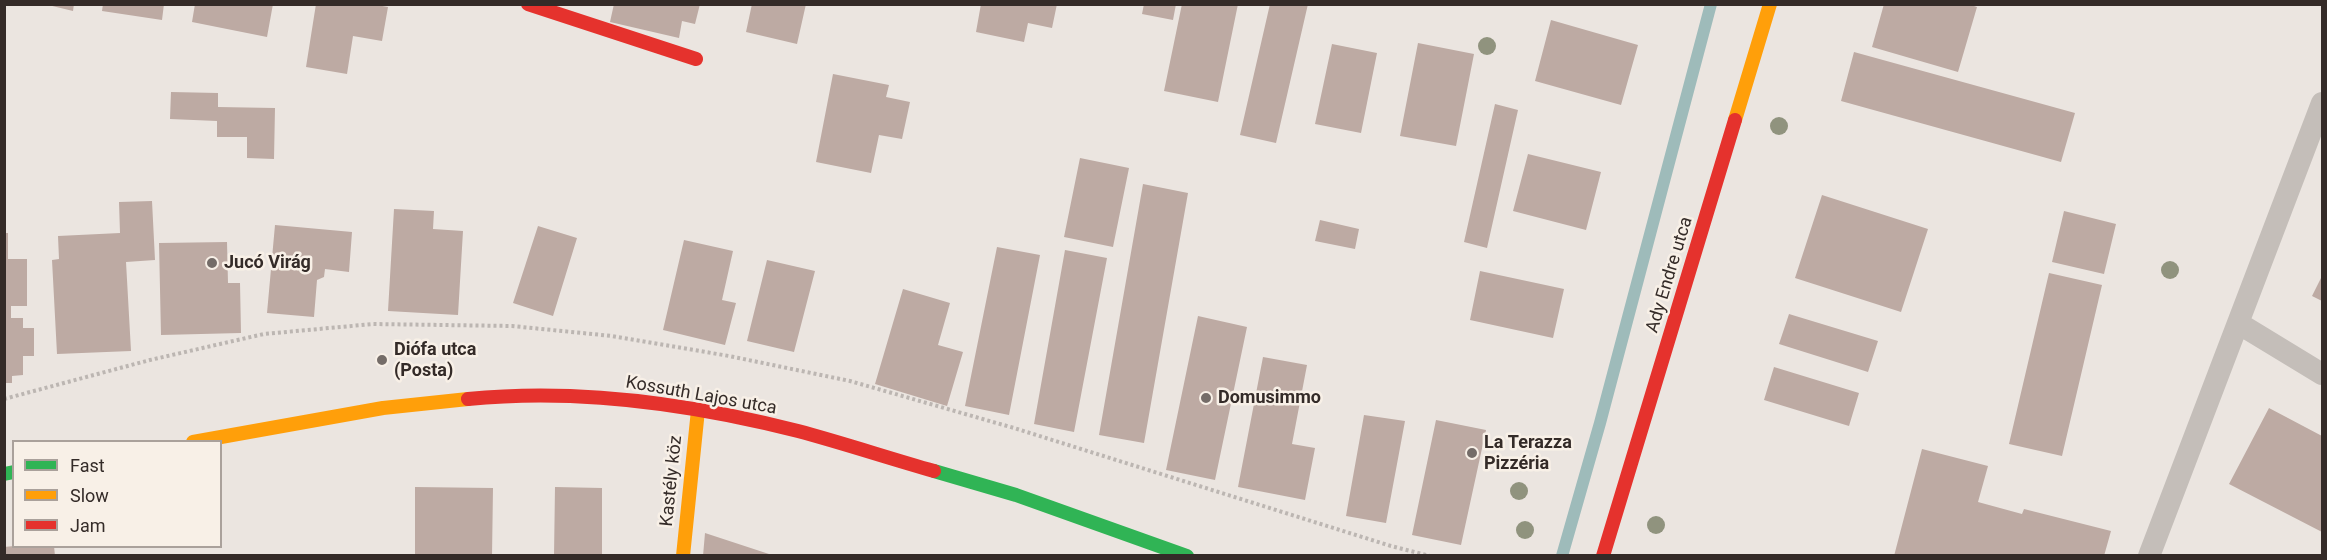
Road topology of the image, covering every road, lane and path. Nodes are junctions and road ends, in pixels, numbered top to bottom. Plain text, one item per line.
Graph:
1 (528, 4) edge
2 (1770, 4) edge
3 (696, 58) dead end
4 (2322, 103) edge
5 (2238, 323) junction
6 (2322, 374) edge
7 (698, 410) junction
8 (199, 440) edge
9 (683, 555) edge
10 (1187, 555) edge
11 (1604, 555) edge
12 (2149, 555) edge

1 - 3 street
2 - 11 street, Ady Endre utca
4 - 5 lane
5 - 6 lane
5 - 12 lane
7 - 8 street, Kossuth Lajos utca
7 - 9 street, Kastély köz
7 - 10 street, Kossuth Lajos utca

